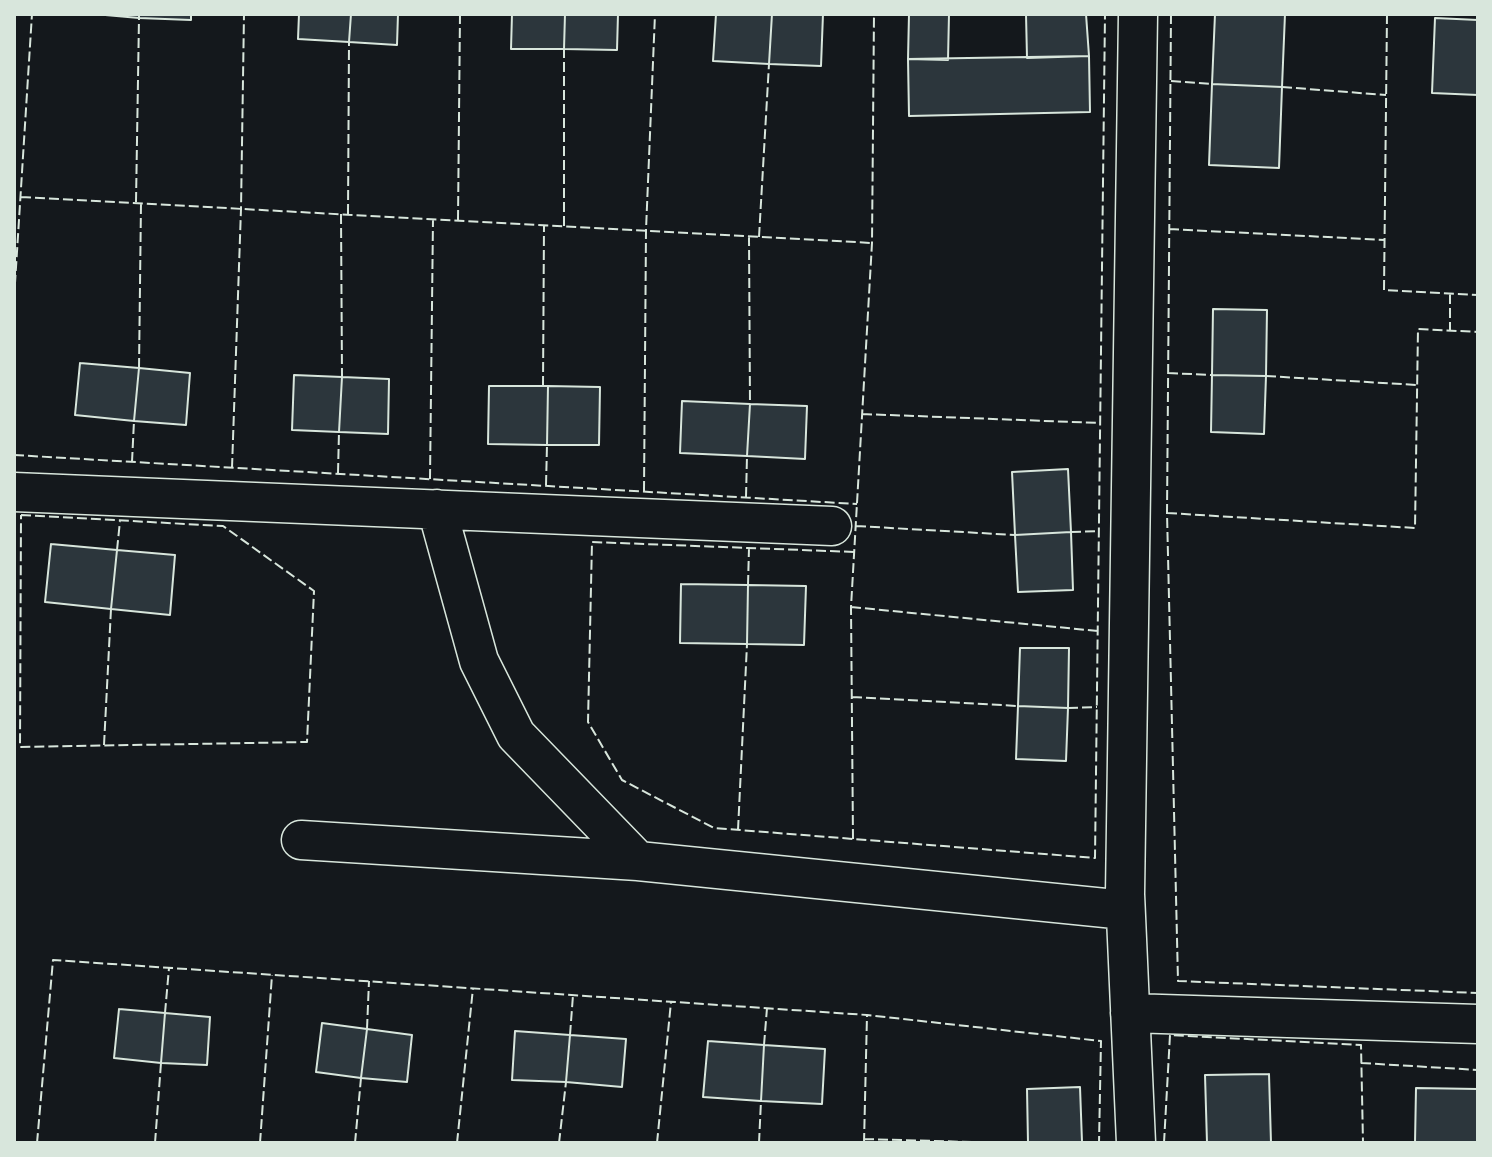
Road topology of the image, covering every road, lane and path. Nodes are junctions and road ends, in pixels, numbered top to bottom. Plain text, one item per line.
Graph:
1 (1138, 14) edge
2 (14, 492) edge
3 (437, 509) junction
4 (832, 526) dead end
5 (301, 840) dead end
6 (638, 861) junction
7 (1125, 910) junction
8 (1130, 1013) junction
9 (1478, 1024) edge
10 (1136, 1143) edge

1 - 7 street
2 - 3 street
3 - 4 street
3 - 6 street
5 - 6 street
6 - 7 street
7 - 8 street
8 - 9 street
8 - 10 street

